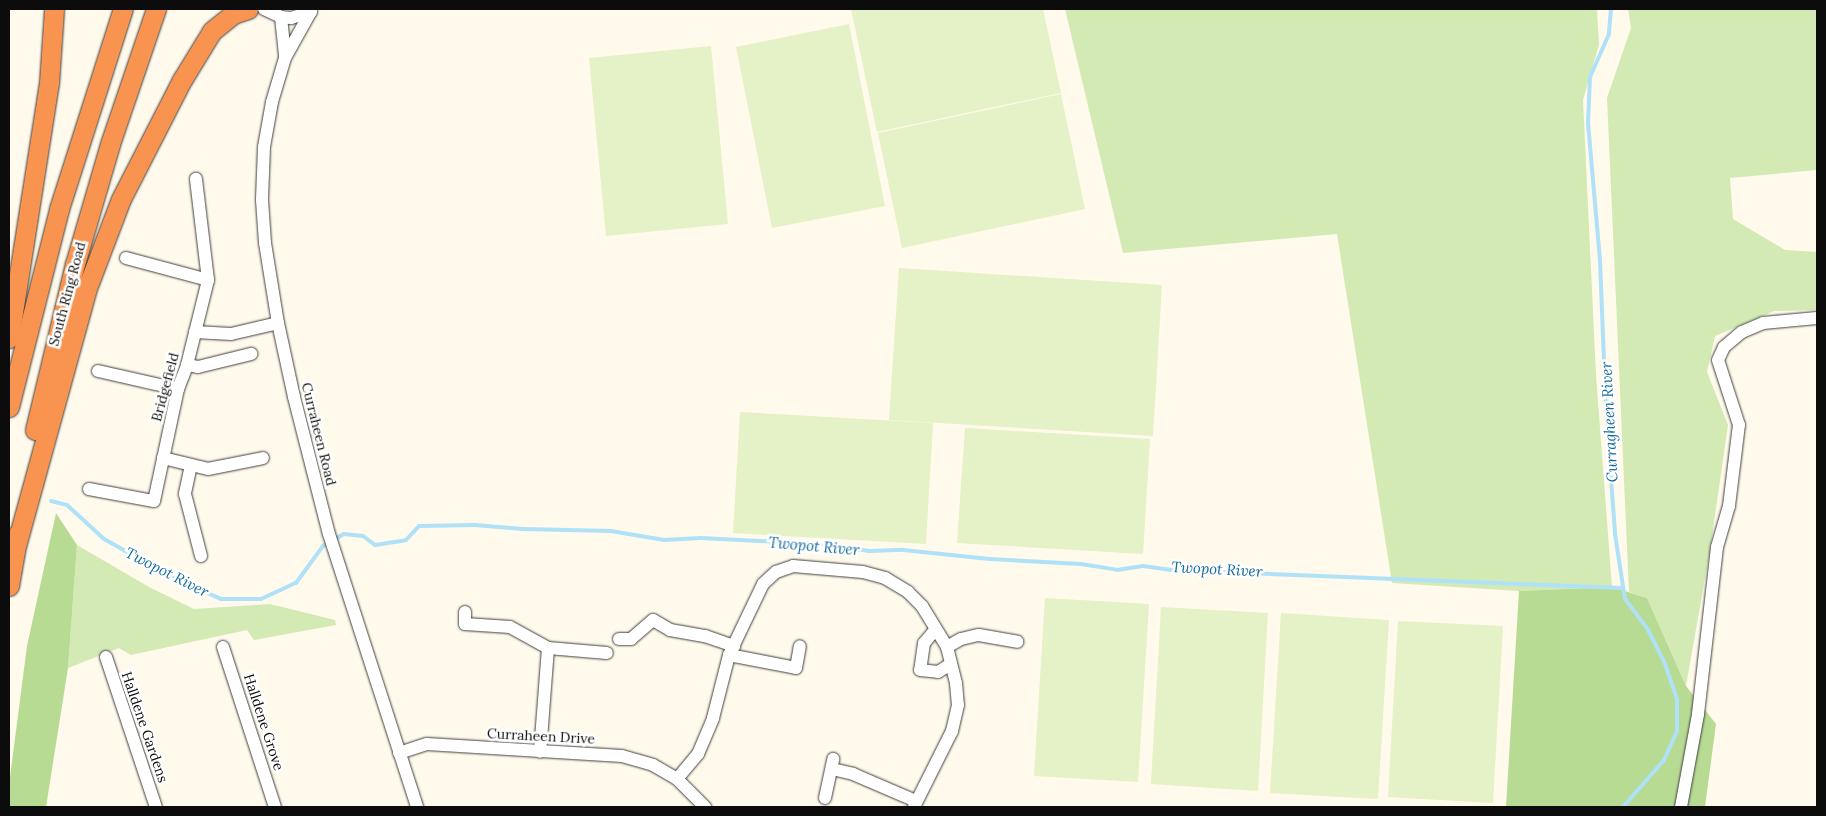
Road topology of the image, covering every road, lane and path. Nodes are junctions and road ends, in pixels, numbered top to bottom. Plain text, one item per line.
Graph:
1 (54, 9) edge
2 (123, 9) edge
3 (156, 9) edge
4 (248, 9) edge
5 (264, 9) edge
6 (313, 11) edge
7 (281, 17) junction
8 (285, 58) junction
9 (196, 179) dead end
10 (126, 258) dead end
11 (208, 280) junction
12 (1817, 318) edge
13 (278, 323) junction
14 (195, 332) junction
15 (9, 338) edge
16 (251, 354) dead end
17 (187, 365) junction
18 (98, 371) dead end
19 (178, 389) junction
20 (9, 408) edge
21 (163, 458) junction
22 (263, 458) dead end
23 (191, 465) junction
24 (89, 489) dead end
25 (16, 546) junction
26 (201, 556) dead end
27 (9, 586) edge
28 (465, 612) dead end
29 (935, 630) junction
30 (618, 639) dead end
31 (1017, 642) dead end
32 (800, 646) dead end
33 (224, 647) dead end
34 (947, 647) junction
35 (548, 648) junction
36 (732, 651) junction
37 (607, 653) dead end
38 (106, 657) dead end
39 (951, 664) junction
40 (540, 752) junction
41 (399, 753) junction
42 (677, 779) junction
43 (825, 798) dead end
44 (915, 804) edge
45 (156, 807) edge
46 (275, 807) edge
47 (417, 807) edge
48 (705, 807) edge
49 (1681, 807) edge

1 - 15 highway
2 - 20 highway
3 - 25 highway, South Ring Road
4 - 25 highway
5 - 7 street
6 - 7 street, Curraheen Road
6 - 8 street, Curraheen Road
7 - 8 street, Curraheen Road
8 - 13 street, Curraheen Road
9 - 11 street
10 - 11 street
11 - 14 street, Bridgefield
12 - 49 street
13 - 14 street
13 - 41 street, Curraheen Road
14 - 17 street, Bridgefield
16 - 17 street
17 - 19 street, Bridgefield
18 - 19 street
19 - 21 street, Bridgefield
21 - 23 street
21 - 24 street, Bridgefield
22 - 23 street
23 - 26 street
25 - 27 highway, South Ring Road
28 - 35 street
29 - 34 street
29 - 36 street
29 - 39 street
30 - 36 street
31 - 34 street
32 - 36 street
33 - 46 street, Halldene Grove
34 - 39 street
35 - 37 street
35 - 40 street
36 - 42 street
38 - 45 street, Halldene Gardens
39 - 44 street
40 - 41 street, Curraheen Drive
40 - 42 street, Curraheen Drive
41 - 47 street, Curraheen Road
42 - 48 street, Curraheen Drive
43 - 44 street

